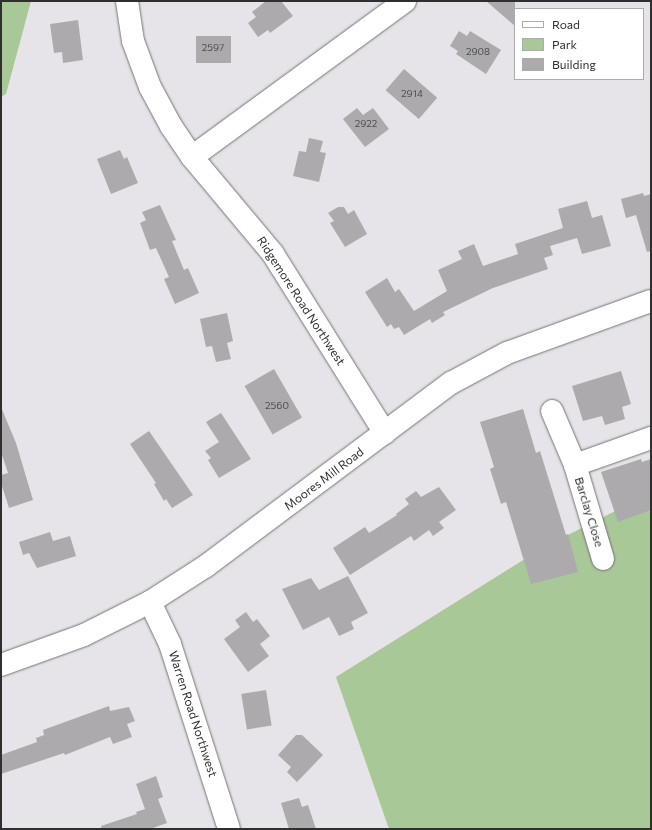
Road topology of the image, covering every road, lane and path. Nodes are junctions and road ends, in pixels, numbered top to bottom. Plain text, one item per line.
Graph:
1 (127, 1) edge
2 (405, 1) edge
3 (192, 157) junction
4 (651, 301) edge
5 (552, 411) dead end
6 (385, 434) junction
7 (651, 438) edge
8 (574, 465) junction
9 (603, 559) dead end
10 (150, 602) junction
11 (2, 661) edge
12 (229, 829) edge

1 - 3 street, Ridgemore Road Northwest
2 - 3 street
3 - 6 street, Ridgemore Road Northwest
4 - 6 street, Moores Mill Road
5 - 8 street, Barclay Close
6 - 10 street, Moores Mill Road
7 - 8 street, Barclay Close
8 - 9 street, Barclay Close
10 - 11 street, Moores Mill Road
10 - 12 street, Warren Road Northwest

